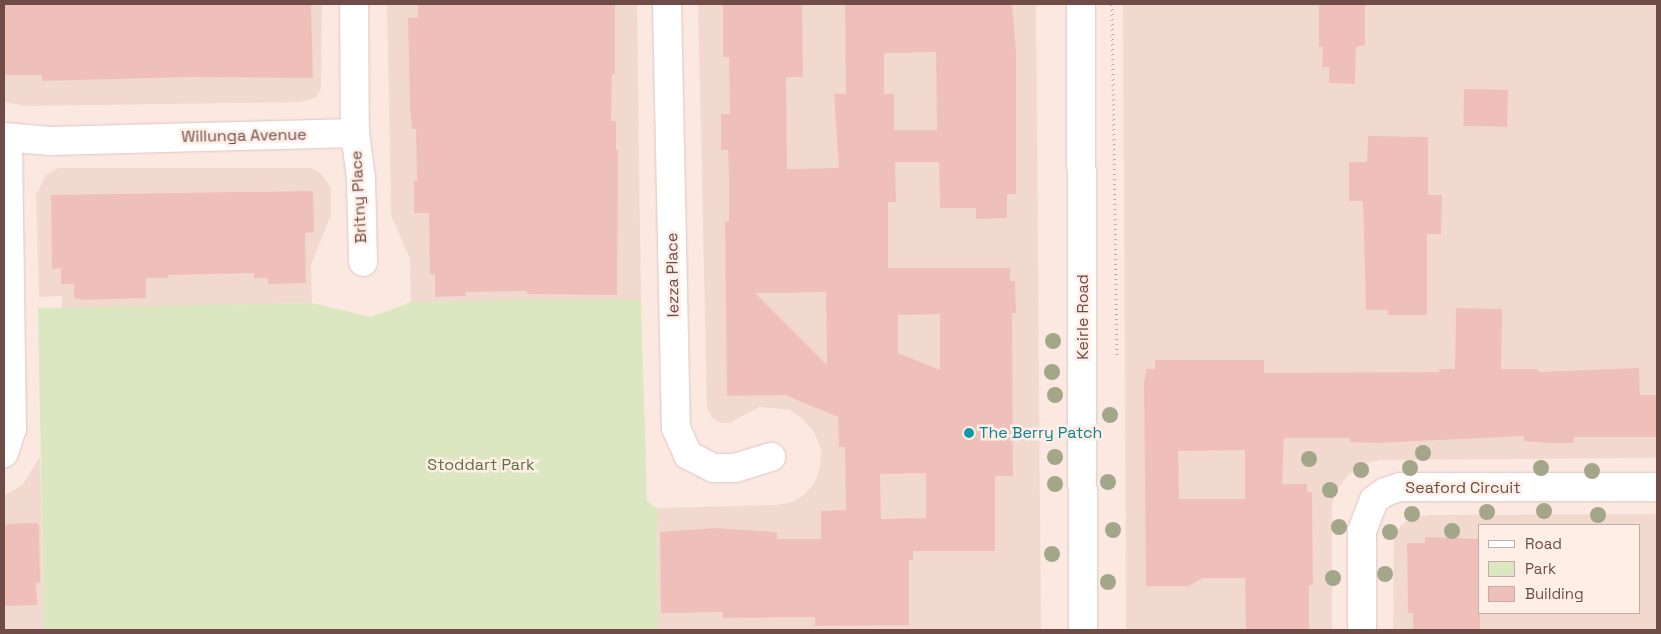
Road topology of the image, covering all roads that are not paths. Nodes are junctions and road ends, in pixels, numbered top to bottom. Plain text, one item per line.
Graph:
1 (354, 4) edge
2 (667, 4) edge
3 (1081, 4) edge
4 (355, 133) junction
5 (6, 138) edge
6 (363, 262) dead end
7 (4, 453) edge
8 (771, 456) dead end
9 (1657, 487) edge
10 (1083, 630) edge
11 (1362, 630) edge

1 - 4 street
2 - 8 street, Iezza Place
3 - 10 street, Keirle Road
4 - 5 street, Willunga Avenue
4 - 6 street, Britny Place
5 - 7 street
9 - 11 street, Seaford Circuit

